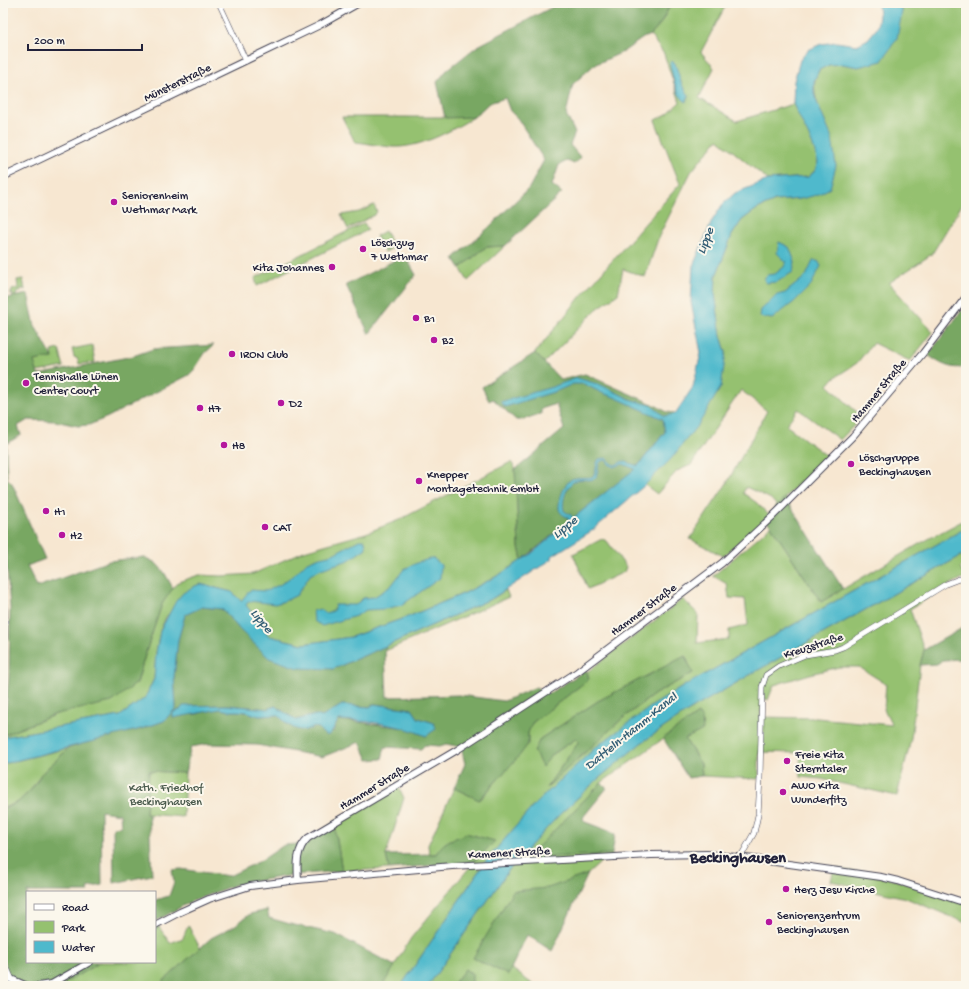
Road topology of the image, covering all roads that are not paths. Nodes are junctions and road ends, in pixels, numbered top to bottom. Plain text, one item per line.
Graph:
1 (219, 3) edge
2 (359, 3) edge
3 (246, 61) junction
4 (3, 177) edge
5 (966, 297) edge
6 (966, 580) edge
7 (3, 582) edge
8 (3, 670) edge
9 (740, 858) junction
10 (298, 880) junction
11 (966, 904) edge
12 (156, 924) edge
13 (3, 959) edge
14 (88, 963) edge
15 (11, 979) junction
16 (49, 985) edge
17 (15, 986) edge
18 (27, 986) edge
19 (38, 986) edge

1 - 3 street
2 - 3 main road, Münsterstraße
3 - 4 main road, Münsterstraße
5 - 10 main road, Hammer Straße
6 - 9 street, Kreuzstraße
7 - 8 street
9 - 10 main road, Kamener Straße
9 - 11 main road, Kamener Straße
10 - 12 main road, Kamener Straße
13 - 15 street
14 - 16 main road
15 - 17 street
15 - 18 main road
16 - 19 main road

